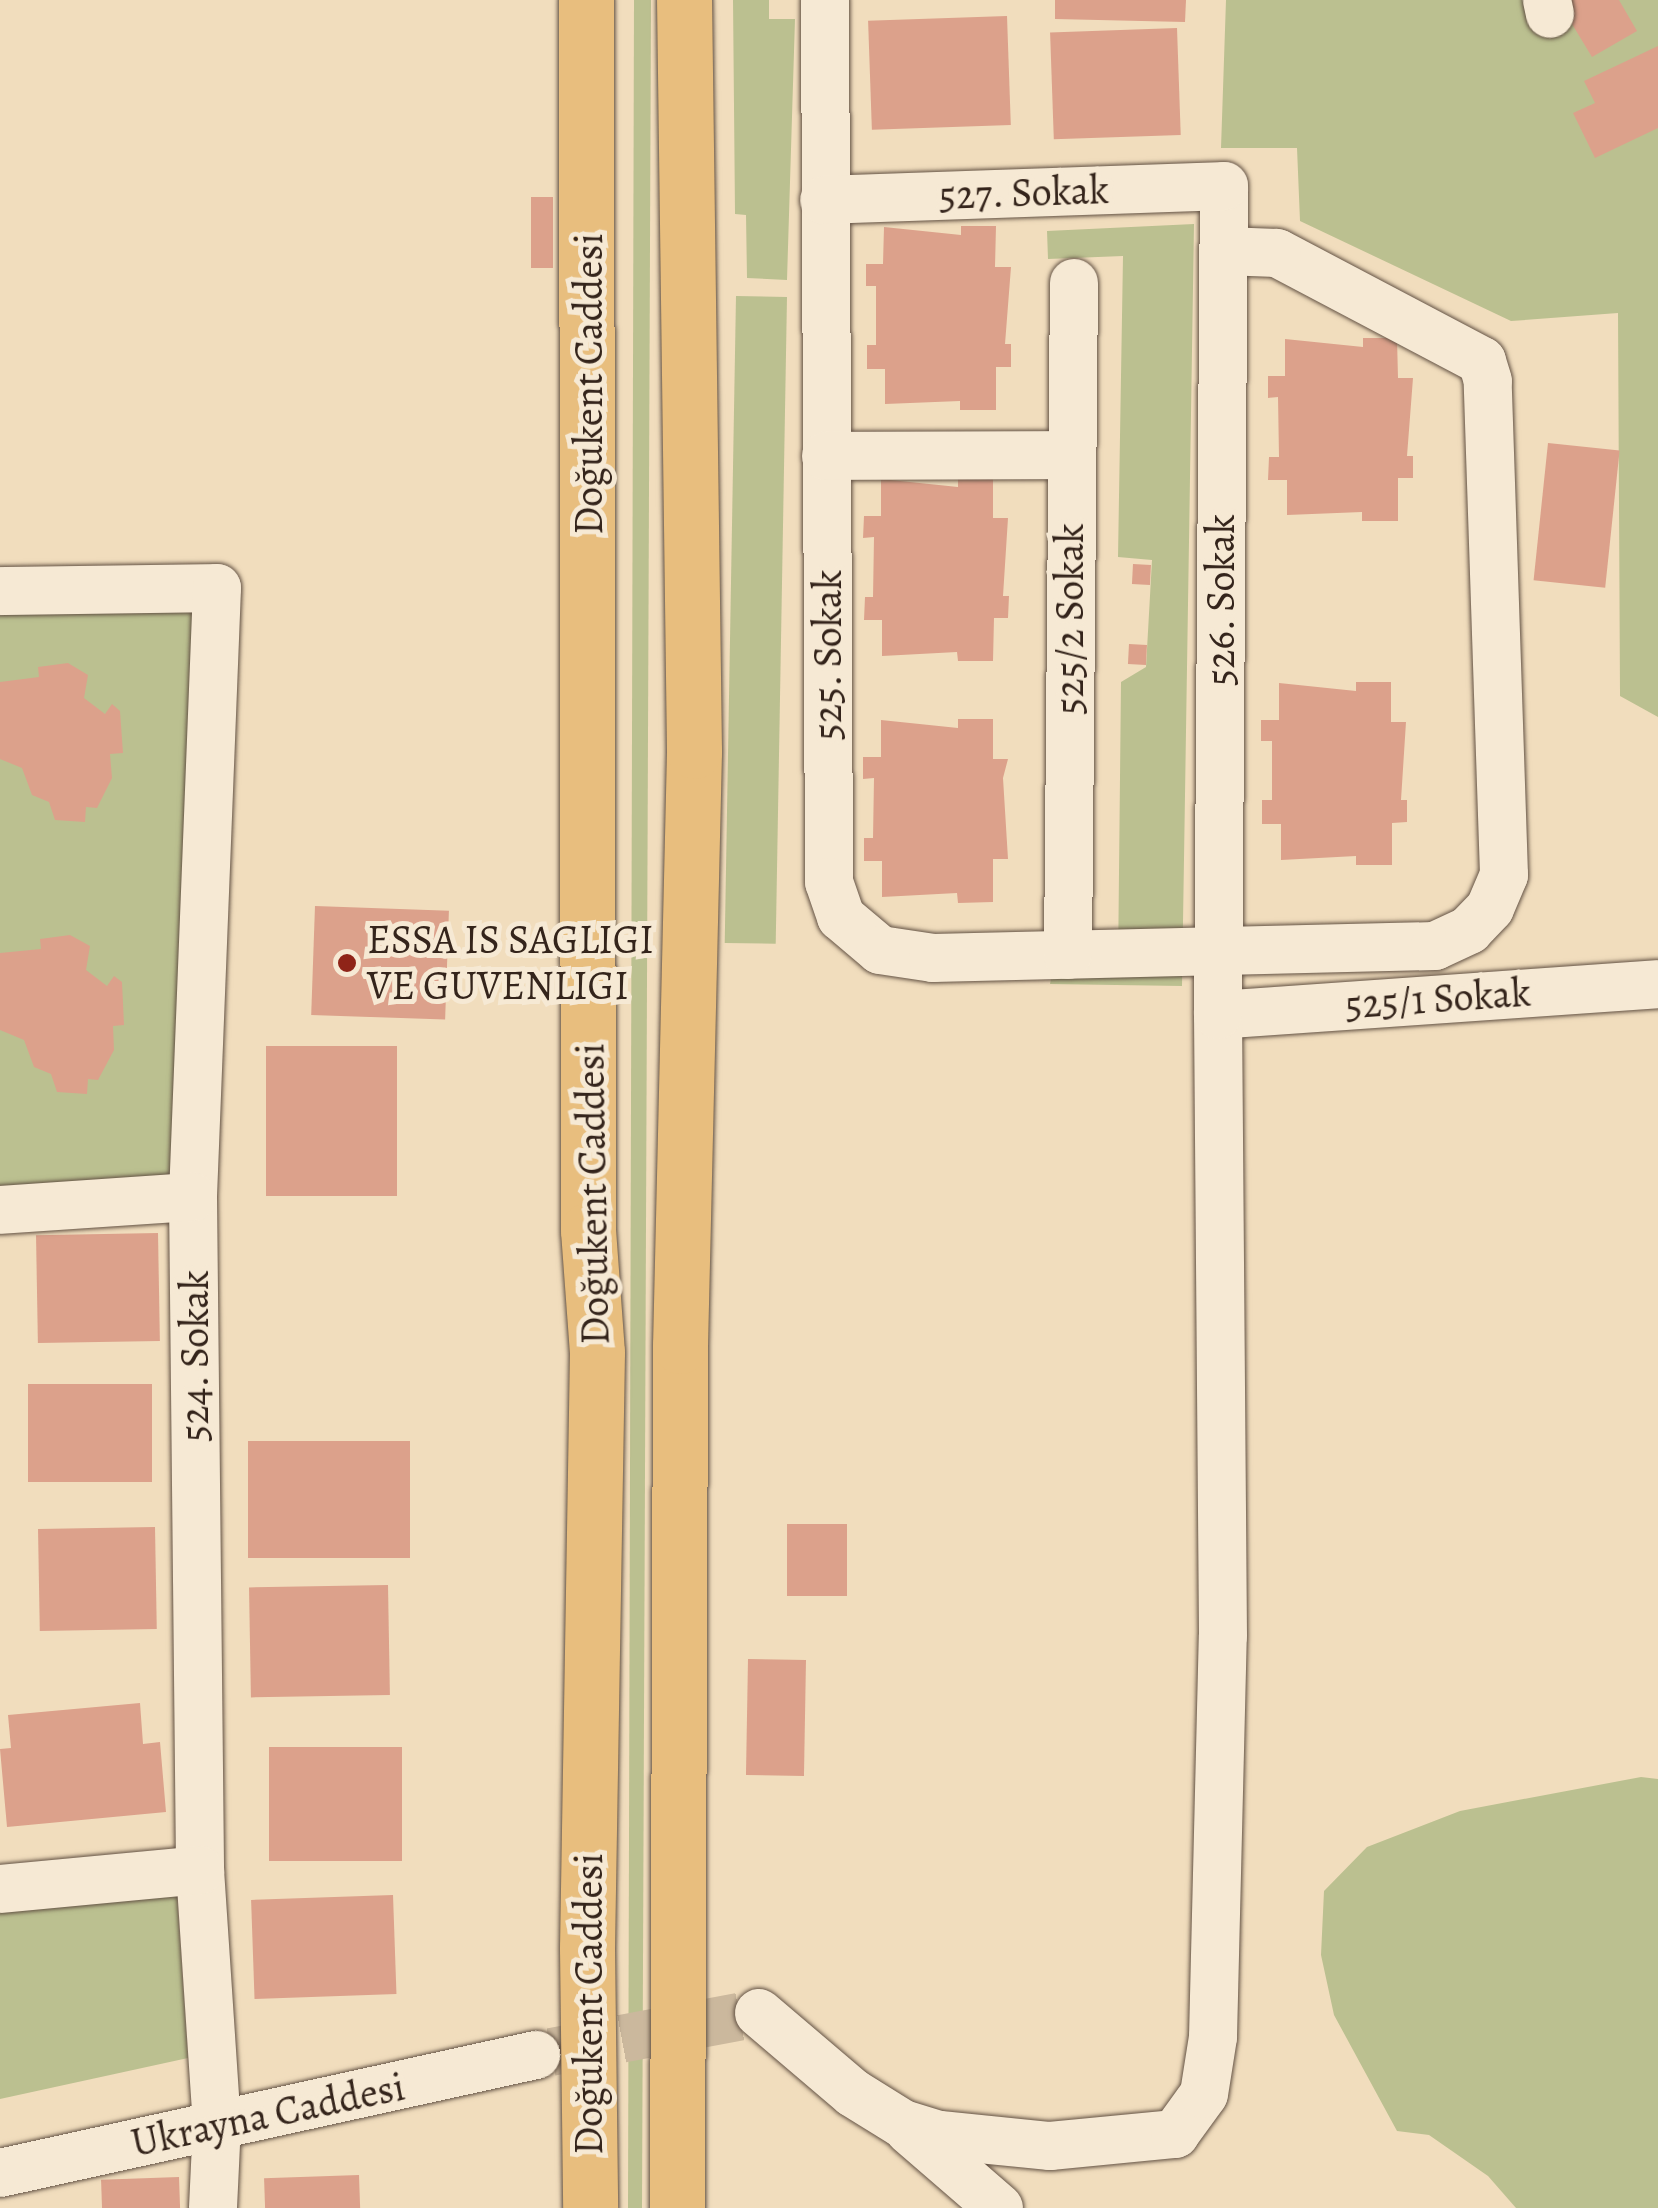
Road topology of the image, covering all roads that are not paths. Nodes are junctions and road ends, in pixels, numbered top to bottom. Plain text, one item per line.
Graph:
1 (586, 0) edge
2 (684, 0) edge
3 (826, 0) edge
4 (1224, 186) joint
5 (824, 200) junction
6 (1224, 251) junction
7 (1074, 284) dead end
8 (826, 456) junction
9 (1072, 456) junction
10 (0, 591) edge
11 (1218, 951) junction
12 (1068, 955) junction
13 (1658, 984) edge
14 (1218, 1014) junction
15 (193, 1197) junction
16 (0, 1210) edge
17 (200, 1870) junction
18 (0, 1889) edge
19 (759, 2013) dead end
20 (536, 2055) tunnel mouth
21 (217, 2124) junction
22 (903, 2124) junction
23 (0, 2173) edge
24 (212, 2208) edge
25 (590, 2208) edge
26 (678, 2208) edge
27 (1000, 2208) edge

1 - 25 main road, Doğukent Caddesi
2 - 26 main road
3 - 5 street, 525. Sokak
4 - 5 street, 527. Sokak
4 - 6 street, 526. Sokak
5 - 8 street, 525. Sokak
6 - 11 street, 526. Sokak
6 - 11 street, 525. Sokak
7 - 9 street, 525/2 Sokak
8 - 9 street
8 - 12 street, 525. Sokak
9 - 12 street, 525/2 Sokak
10 - 15 street, 524. Sokak
11 - 12 street, 525. Sokak
11 - 14 street, 526. Sokak
13 - 14 street, 525/1 Sokak
14 - 22 street, 526. Sokak
15 - 16 street
15 - 17 street, 524. Sokak
17 - 18 street
17 - 21 street, 524. Sokak
19 - 22 street
20 - 21 street, Ukrayna Caddesi
21 - 23 street, Ukrayna Caddesi
21 - 24 street, 524. Sokak
22 - 27 street

